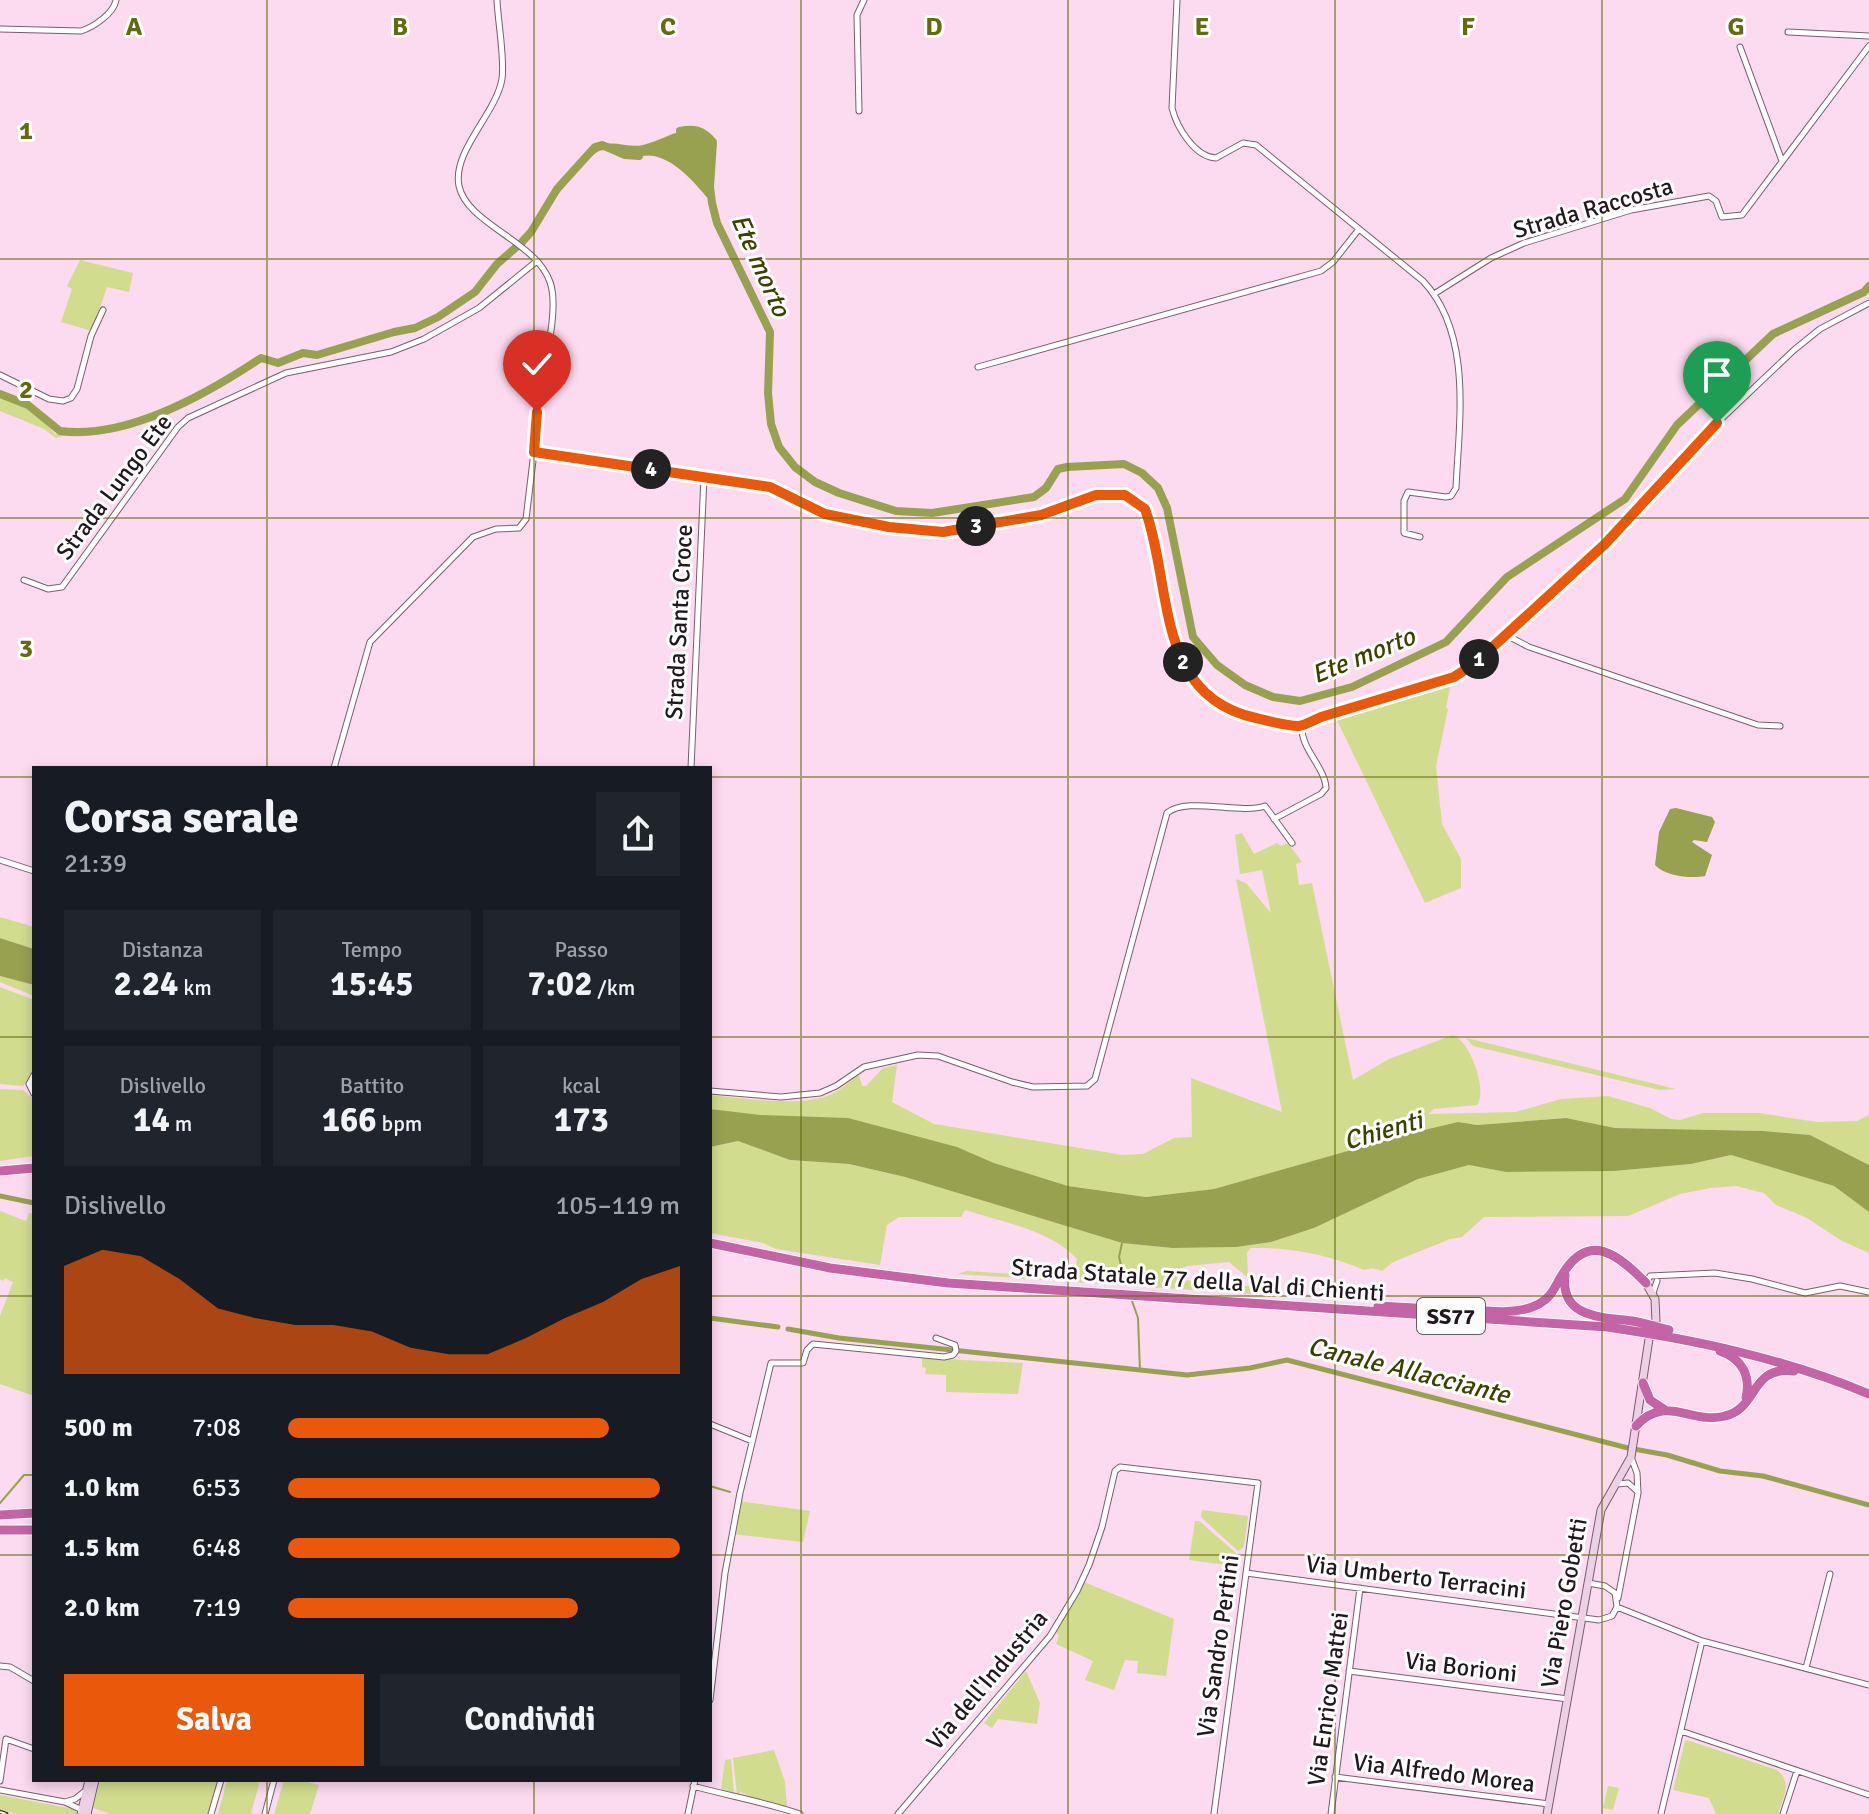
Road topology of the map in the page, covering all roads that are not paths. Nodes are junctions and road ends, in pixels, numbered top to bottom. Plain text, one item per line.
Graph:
1 (116, 0) edge
2 (497, 0) edge
3 (864, 0) edge
4 (1177, 0) edge
5 (0, 29) edge
6 (1788, 32) dead end
7 (1869, 36) edge
8 (1869, 46) edge
9 (1740, 47) dead end
10 (859, 111) dead end
11 (1782, 162) junction
12 (1359, 229) junction
13 (535, 258) junction
14 (1434, 294) junction
15 (1869, 303) edge
16 (103, 310) dead end
17 (978, 367) dead end
18 (0, 375) edge
19 (534, 452) junction
20 (704, 477) junction
21 (1420, 537) dead end
22 (24, 580) dead end
23 (1506, 635) junction
24 (1302, 726) junction
25 (1780, 726) dead end
26 (335, 766) edge
27 (691, 766) edge
28 (1274, 819) junction
29 (1292, 843) dead end
30 (0, 860) edge
31 (32, 870) edge
32 (712, 1091) edge
33 (32, 1167) edge
34 (0, 1168) edge
35 (712, 1240) edge
36 (1567, 1268) junction
37 (1654, 1279) junction
38 (1869, 1292) edge
39 (1274, 1302) junction
40 (1412, 1307) junction
41 (1654, 1322) dead end
42 (1627, 1330) junction
43 (1669, 1330) junction
44 (936, 1338) dead end
45 (1651, 1340) dead end
46 (1643, 1383) junction
47 (1869, 1387) edge
48 (1869, 1395) edge
49 (1742, 1406) junction
50 (1639, 1407) junction
51 (1657, 1409) junction
52 (712, 1425) edge
53 (1636, 1426) junction
54 (752, 1441) junction
55 (1632, 1452) junction
56 (1258, 1483) joint
57 (1616, 1484) junction
58 (1638, 1493) junction
59 (32, 1513) edge
60 (0, 1517) edge
61 (15, 1529) junction
62 (0, 1530) edge
63 (32, 1530) edge
64 (1246, 1573) junction
65 (1830, 1574) dead end
66 (1588, 1583) junction
67 (1360, 1588) junction
68 (1617, 1599) junction
69 (1617, 1607) junction
70 (1582, 1617) junction
71 (1702, 1641) junction
72 (0, 1666) edge
73 (1806, 1668) junction
74 (1349, 1671) junction
75 (32, 1680) edge
76 (712, 1683) edge
77 (1869, 1685) edge
78 (1568, 1699) junction
79 (1681, 1731) junction
80 (32, 1748) edge
81 (1797, 1771) junction
82 (1335, 1777) junction
83 (0, 1781) edge
84 (220, 1782) edge
85 (273, 1782) edge
86 (90, 1783) edge
87 (694, 1783) edge
88 (0, 1790) edge
89 (1869, 1795) edge
90 (65, 1802) junction
91 (1549, 1804) junction
92 (83, 1813) edge
93 (211, 1814) edge
94 (265, 1814) edge
95 (688, 1814) edge
96 (800, 1814) edge
97 (898, 1814) edge
98 (1214, 1814) edge
99 (1331, 1814) edge
100 (1547, 1814) edge
101 (1661, 1814) edge
102 (1783, 1814) edge

1 - 5 street
2 - 13 street
3 - 10 street
4 - 12 street
6 - 7 street
8 - 11 street, Strada Raccosta
9 - 11 street
11 - 14 street, Strada Raccosta
12 - 14 street
12 - 17 street
13 - 19 street
13 - 22 street, Strada Lungo Ete
14 - 21 street
15 - 23 street
16 - 18 street
19 - 20 street
19 - 26 street
20 - 24 street
20 - 27 street, Strada Santa Croce
23 - 24 street
23 - 25 street
24 - 28 street
28 - 29 street
28 - 32 street
30 - 31 street
33 - 34 highway
35 - 39 highway, Strada Statale 77 della Val di Chienti / SS77
36 - 37 highway
36 - 40 highway
36 - 43 highway
37 - 38 street
37 - 41 street
39 - 40 highway, Strada Statale 77 della Val di Chienti / SS77
39 - 42 highway, Strada Statale 77 della Val di Chienti / SS77
40 - 43 highway, Strada Statale 77 della Val di Chienti / SS77
42 - 48 highway, Strada Statale 77 della Val di Chienti / SS77
42 - 49 highway
43 - 47 highway, Strada Statale 77 della Val di Chienti / SS77
44 - 54 street
45 - 46 street, Via Piero Gobetti
46 - 50 street, Via Piero Gobetti
46 - 51 highway
48 - 49 highway
49 - 51 highway
50 - 51 highway
50 - 53 street, Via Piero Gobetti
51 - 53 highway
52 - 54 street
53 - 55 street, Via Piero Gobetti
54 - 76 street
55 - 57 street, Via Piero Gobetti
55 - 58 street
56 - 64 street, Via Sandro Pertini
56 - 97 street, Via dell'Industria
57 - 58 street
57 - 66 street, Via Piero Gobetti
58 - 68 street
59 - 60 highway
60 - 61 highway
61 - 62 highway
61 - 63 highway
64 - 67 street, Via Umberto Terracini
64 - 98 street, Via Sandro Pertini
65 - 73 street
66 - 68 street
66 - 70 street, Via Piero Gobetti
67 - 70 street, Via Umberto Terracini
67 - 74 street, Via Enrico Mattei
68 - 69 street
69 - 70 street
69 - 71 street
70 - 78 street, Via Piero Gobetti
71 - 73 street
71 - 79 street
72 - 75 street
73 - 77 street
74 - 78 street, Via Borioni
74 - 82 street, Via Enrico Mattei
78 - 91 street, Via Piero Gobetti
79 - 81 street
79 - 101 street
80 - 83 street
81 - 89 street
81 - 102 street
82 - 91 street, Via Alfredo Morea
82 - 99 street, Via Enrico Mattei
84 - 93 street
85 - 94 street
86 - 90 street
86 - 92 street
87 - 95 street
87 - 96 street
88 - 90 street
90 - 92 street
91 - 100 street, Via Piero Gobetti

